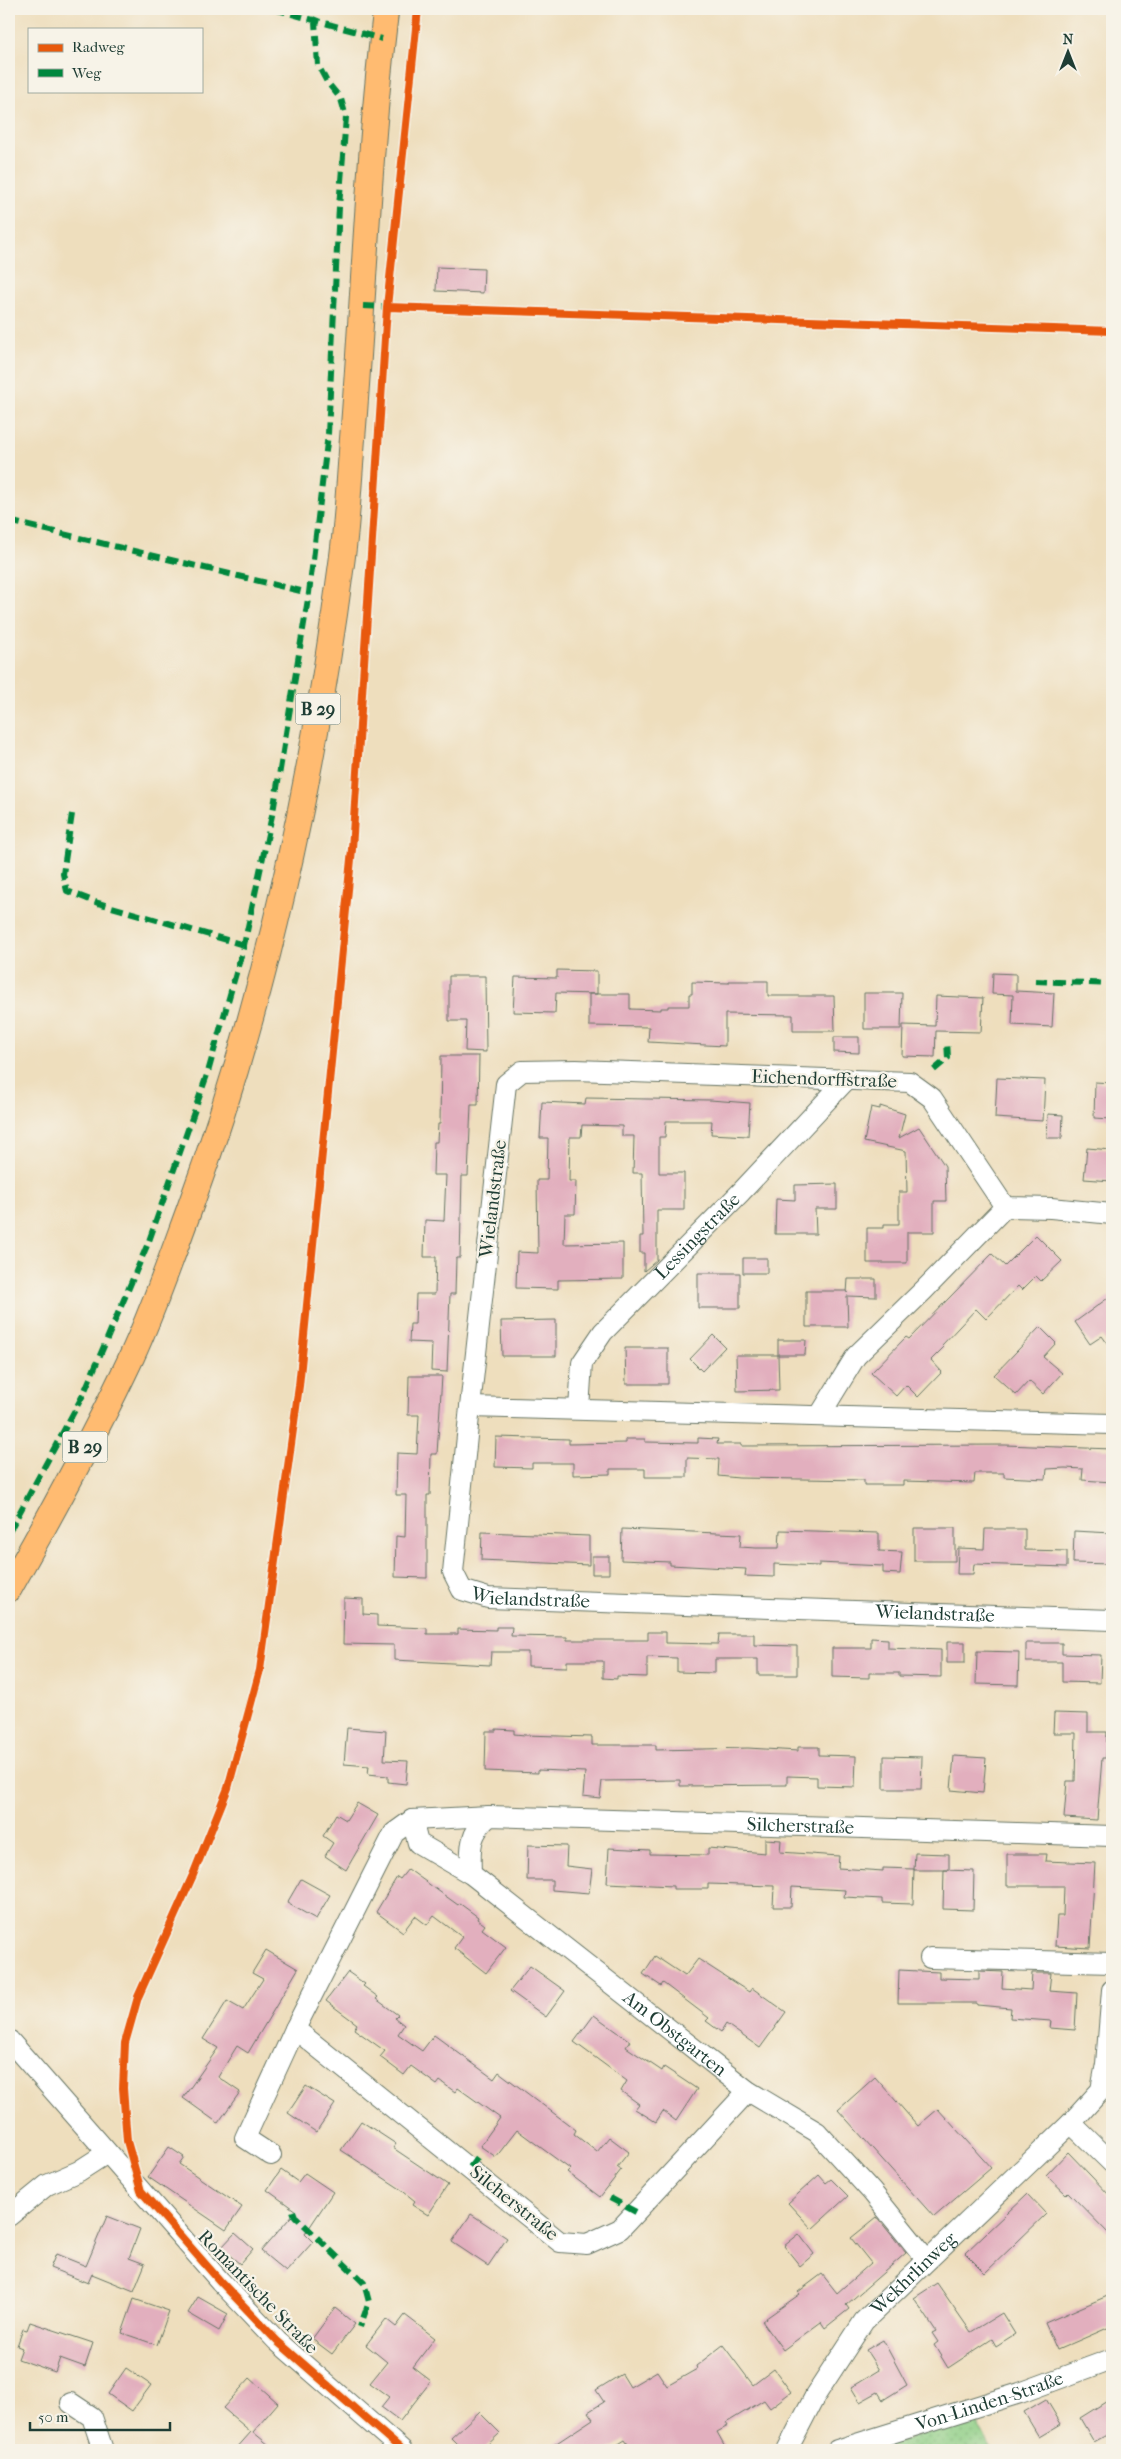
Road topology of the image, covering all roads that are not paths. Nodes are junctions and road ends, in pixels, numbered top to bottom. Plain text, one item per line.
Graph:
1 (386, 9) edge
2 (563, 1070) joint
3 (847, 1079) junction
4 (1005, 1207) junction
5 (1112, 1214) edge
6 (470, 1407) junction
7 (579, 1409) junction
8 (820, 1415) junction
9 (1112, 1424) edge
10 (9, 1589) edge
11 (1112, 1620) edge
12 (489, 1816) junction
13 (412, 1820) junction
14 (1112, 1836) edge
15 (471, 1874) junction
16 (930, 1958) dead end
17 (1112, 1963) edge
18 (1112, 1990) edge
19 (295, 2029) junction
20 (9, 2040) edge
21 (748, 2091) junction
22 (1071, 2123) junction
23 (107, 2153) junction
24 (270, 2156) dead end
25 (1112, 2164) edge
26 (9, 2216) edge
27 (927, 2260) junction
28 (1112, 2359) edge
29 (71, 2403) dead end
30 (103, 2450) edge
31 (402, 2450) edge
32 (787, 2450) edge
33 (837, 2450) edge

1 - 10 main road, B 29
2 - 3 street, Eichendorffstraße
2 - 6 street, Wielandstraße
3 - 4 street, Eichendorffstraße
3 - 7 street, Lessingstraße
4 - 5 street
4 - 8 street
6 - 7 street
6 - 11 street, Wielandstraße
7 - 8 street
8 - 9 street
12 - 13 street, Silcherstraße
12 - 14 street, Silcherstraße
12 - 15 street
13 - 15 street, Am Obstgarten
13 - 19 street
15 - 21 street, Am Obstgarten
16 - 17 street
18 - 22 street, Wekhrlinweg
19 - 21 street, Silcherstraße
19 - 24 street
20 - 23 street, Romantische Straße
21 - 27 street, Am Obstgarten
22 - 25 street
22 - 27 street, Wekhrlinweg
23 - 26 street
23 - 31 street, Romantische Straße
27 - 32 street, Wekhrlinweg
28 - 33 street, Von-Linden-Straße
29 - 30 street

